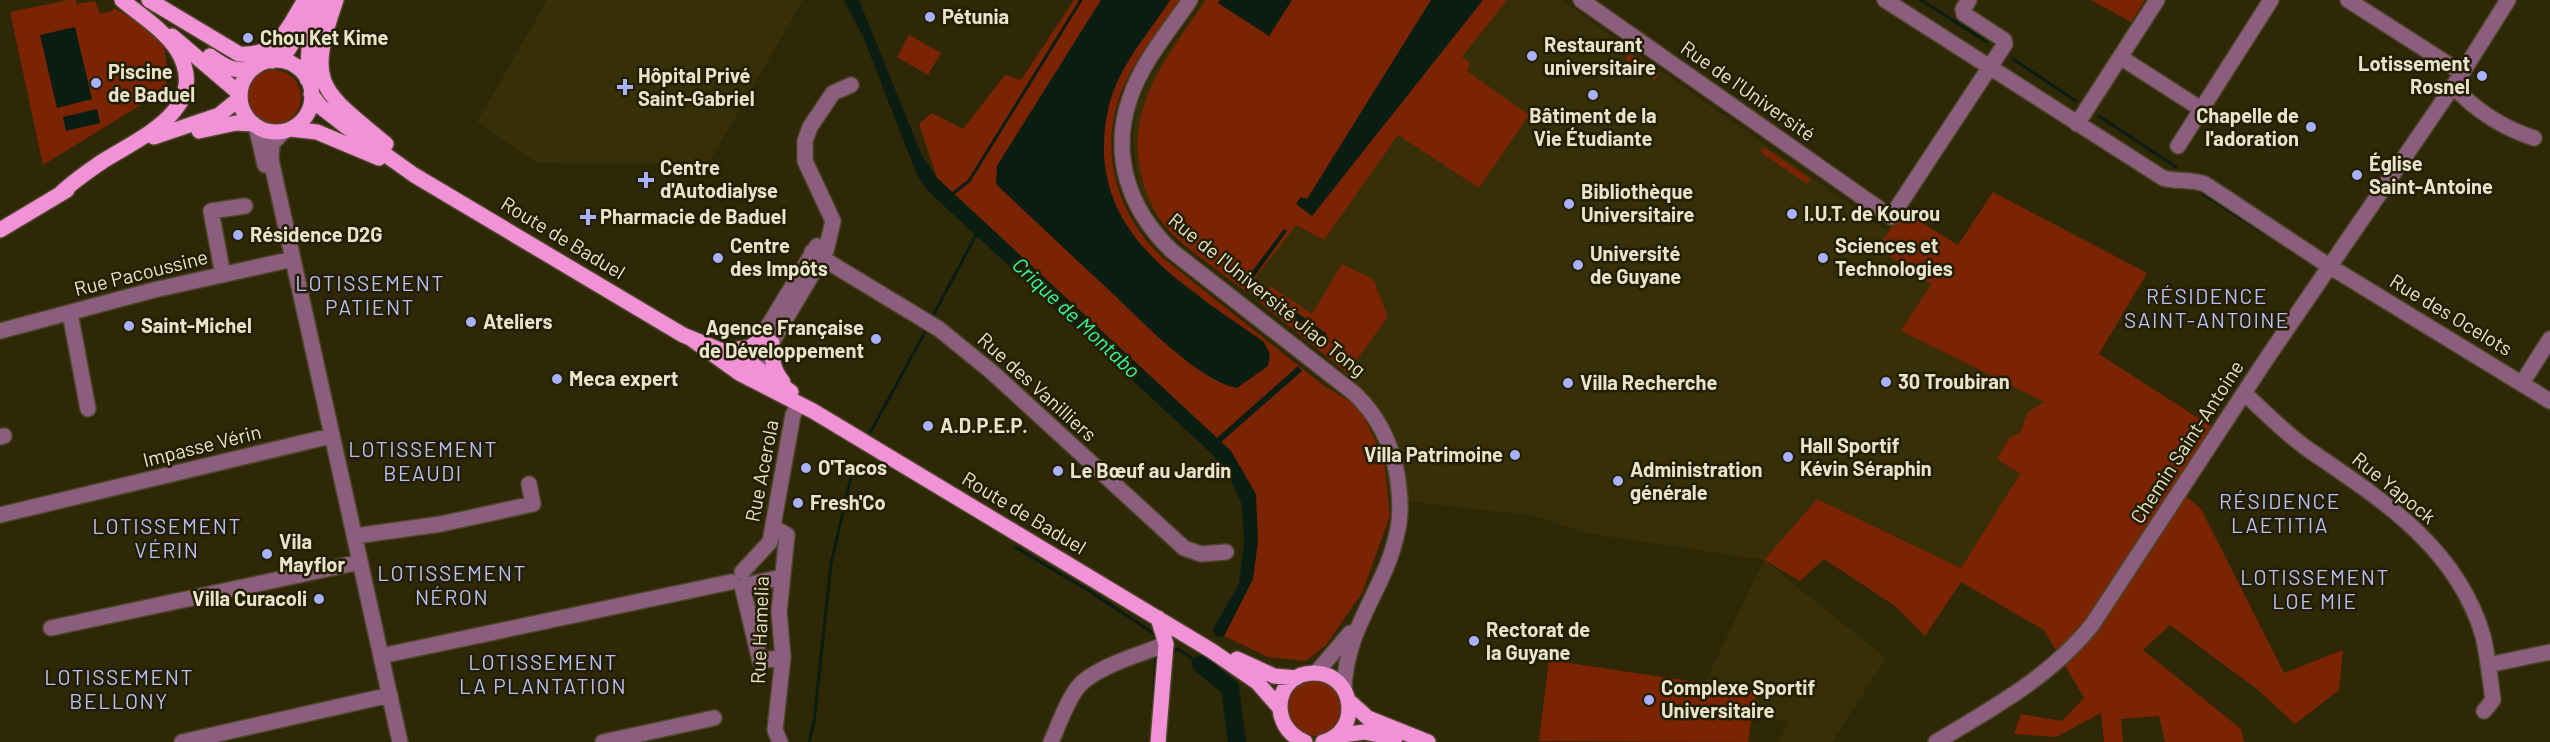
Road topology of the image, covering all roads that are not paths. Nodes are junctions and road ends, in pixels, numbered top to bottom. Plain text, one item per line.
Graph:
1 (122, 0) edge
2 (128, 0) edge
3 (136, 0) edge
4 (149, 0) edge
5 (305, 0) edge
6 (319, 0) edge
7 (325, 0) edge
8 (336, 0) edge
9 (1190, 0) edge
10 (1581, 0) edge
11 (1885, 0) edge
12 (1969, 0) edge
13 (2157, 0) edge
14 (2271, 0) edge
15 (2348, 0) edge
16 (2508, 0) edge
17 (2120, 57) junction
18 (272, 61) junction
19 (256, 66) junction
20 (1990, 69) junction
21 (2462, 73) junction
22 (851, 85) dead end
23 (309, 86) junction
24 (2453, 86) junction
25 (240, 96) junction
26 (2201, 109) junction
27 (2077, 124) junction
28 (254, 125) junction
29 (287, 130) junction
30 (2534, 138) dead end
31 (2178, 146) dead end
32 (135, 150) junction
33 (414, 175) junction
34 (438, 189) junction
35 (59, 195) junction
36 (245, 206) dead end
37 (284, 216) junction
38 (0, 230) edge
39 (817, 255) junction
40 (293, 259) junction
41 (2329, 266) junction
42 (223, 274) junction
43 (70, 313) junction
44 (0, 331) edge
45 (690, 338) junction
46 (2550, 339) edge
47 (767, 340) junction
48 (726, 351) junction
49 (748, 370) junction
50 (2522, 383) junction
51 (788, 389) junction
52 (2244, 393) junction
53 (2550, 401) edge
54 (799, 404) junction
55 (88, 409) dead end
56 (813, 411) junction
57 (331, 436) junction
58 (529, 484) dead end
59 (0, 515) edge
60 (773, 526) junction
61 (355, 536) junction
62 (1227, 552) dead end
63 (360, 562) junction
64 (782, 578) junction
65 (1158, 618) junction
66 (1360, 618) junction
67 (51, 628) dead end
68 (1195, 640) junction
69 (1166, 644) junction
70 (1212, 651) junction
71 (2550, 652) edge
72 (381, 656) junction
73 (783, 657) junction
74 (2488, 665) junction
75 (1316, 673) junction
76 (1296, 678) junction
77 (390, 694) junction
78 (1347, 695) junction
79 (1279, 707) junction
80 (2484, 711) dead end
81 (714, 718) dead end
82 (1330, 739) edge
83 (183, 742) edge
84 (400, 742) edge
85 (603, 742) edge
86 (780, 742) edge
87 (1051, 742) edge
88 (1158, 742) edge
89 (1305, 742) edge
90 (1427, 742) edge
91 (1936, 742) edge

1 - 35 main road
2 - 25 main road
3 - 19 main road
4 - 5 main road
6 - 18 main road
7 - 23 main road
8 - 34 main road
9 - 66 street, Rue de l'Université Jiao Tong
10 - 20 street, Rue de l'Université
11 - 20 street, Rue des Ocelots
12 - 20 street
13 - 17 street
14 - 26 street
15 - 21 street
16 - 21 street, Chemin Saint-Antoine
17 - 26 street
17 - 27 street
18 - 19 main road
18 - 23 main road
19 - 25 main road
20 - 27 street, Rue des Ocelots
21 - 24 street, Chemin Saint-Antoine
22 - 39 street
23 - 29 main road
23 - 33 main road, Route de Baduel
24 - 30 street
24 - 41 street, Chemin Saint-Antoine
25 - 28 main road
25 - 32 main road
26 - 31 street
27 - 41 street, Rue des Ocelots
28 - 29 main road
28 - 32 main road
28 - 37 street
29 - 33 main road, Route de Baduel
29 - 37 street
32 - 35 main road
33 - 34 main road, Route de Baduel
34 - 45 main road, Route de Baduel
35 - 38 main road
36 - 42 street
37 - 40 street
39 - 47 street
39 - 62 street, Rue des Vanilliers
40 - 42 street, Rue Pacoussine
40 - 57 street
41 - 50 street, Rue des Ocelots
41 - 52 street, Chemin Saint-Antoine
42 - 43 street, Rue Pacoussine
43 - 44 street, Rue Pacoussine
43 - 55 street
45 - 48 main road, Route de Baduel
45 - 49 main road, Route de Baduel
46 - 50 street
47 - 48 main road
47 - 49 street
47 - 51 main road
48 - 49 main road, Route de Baduel
49 - 51 main road, Route de Baduel
49 - 54 main road, Route de Baduel
50 - 53 street, Rue des Ocelots
51 - 56 main road, Route de Baduel
52 - 74 street, Rue Yapock
52 - 91 street, Chemin Saint-Antoine
54 - 56 main road, Route de Baduel
54 - 60 street, Rue Acerola
56 - 65 main road, Route de Baduel
57 - 59 street, Impasse Vérin
57 - 61 street
58 - 61 street
60 - 64 street, Rue Hamelia
60 - 72 street, Rue Acerola
61 - 63 street
63 - 67 street
63 - 72 street
64 - 73 street, Rue Hamelia
64 - 73 street
65 - 68 main road, Route de Baduel
65 - 69 main road
66 - 75 street
66 - 78 street
68 - 69 main road
68 - 70 main road, Route de Baduel
69 - 87 street
69 - 88 main road
70 - 76 main road, Route de Baduel
70 - 79 main road, Route de Baduel
71 - 74 street
72 - 77 street
73 - 86 street, Rue Hamelia
74 - 80 street, Rue Yapock
75 - 76 main road
75 - 78 main road
76 - 79 main road
77 - 83 street
77 - 84 street
78 - 82 main road
78 - 90 main road
79 - 89 main road, Route de Baduel
81 - 85 street
82 - 90 main road

